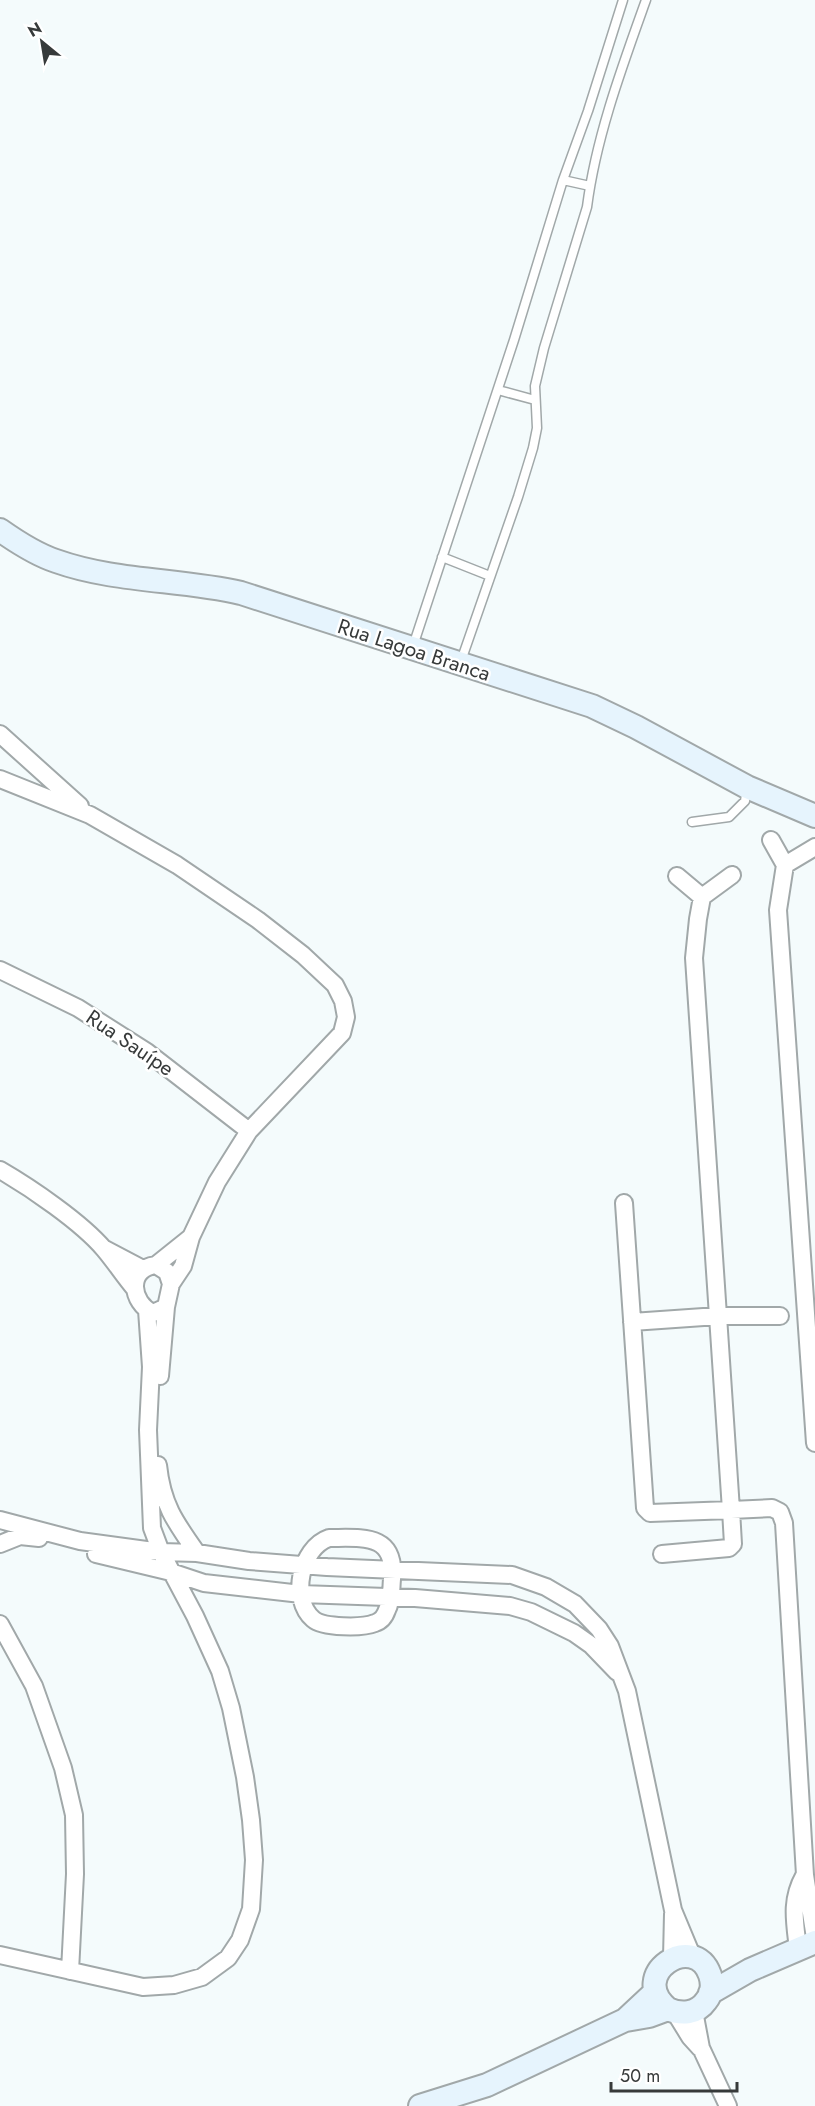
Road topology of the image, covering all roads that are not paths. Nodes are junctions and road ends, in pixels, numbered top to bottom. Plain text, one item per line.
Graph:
1 (623, 0) edge
2 (646, 0) edge
3 (563, 180) junction
4 (590, 186) junction
5 (498, 390) junction
6 (536, 399) junction
7 (0, 530) edge
8 (442, 557) junction
9 (490, 576) junction
10 (412, 649) junction
11 (460, 665) junction
12 (0, 734) edge
13 (0, 753) edge
14 (0, 779) edge
15 (747, 787) junction
16 (90, 815) junction
17 (815, 816) edge
18 (692, 822) dead end
19 (771, 840) dead end
20 (815, 848) edge
21 (785, 865) junction
22 (732, 875) dead end
23 (677, 876) dead end
24 (702, 897) junction
25 (0, 970) edge
26 (249, 1131) junction
27 (0, 1170) edge
28 (624, 1203) dead end
29 (191, 1237) junction
30 (104, 1249) junction
31 (150, 1267) junction
32 (171, 1284) junction
33 (135, 1289) junction
34 (166, 1307) junction
35 (147, 1310) junction
36 (718, 1316) junction
37 (780, 1316) dead end
38 (632, 1322) junction
39 (815, 1443) edge
40 (731, 1510) junction
41 (0, 1520) edge
42 (0, 1544) edge
43 (80, 1545) junction
44 (161, 1552) junction
45 (197, 1553) junction
46 (662, 1554) dead end
47 (303, 1565) junction
48 (393, 1569) junction
49 (171, 1572) junction
50 (204, 1583) junction
51 (301, 1594) junction
52 (390, 1597) junction
53 (195, 1616) junction
54 (0, 1624) edge
55 (622, 1677) junction
56 (809, 1943) edge
57 (0, 1955) edge
58 (690, 1961) junction
59 (750, 1970) junction
60 (70, 1971) junction
61 (710, 1993) junction
62 (673, 2006) junction
63 (420, 2106) edge
64 (729, 2106) edge

1 - 3 lane
2 - 4 lane
3 - 4 lane
3 - 5 lane
4 - 6 lane
5 - 6 lane
5 - 8 lane
6 - 9 lane
7 - 10 street, Rua Lagoa Branca
8 - 9 lane
8 - 10 lane
9 - 11 lane
10 - 11 street, Rua Lagoa Branca
11 - 15 street, Rua Lagoa Branca
12 - 13 street
12 - 16 street
14 - 16 street
15 - 17 street, Rua Lagoa Branca
15 - 18 lane
16 - 26 street
19 - 21 street
20 - 21 street
21 - 39 street
22 - 24 street
23 - 24 street
24 - 36 street
25 - 26 street, Rua Sauípe
26 - 29 street
27 - 30 street
28 - 38 street
29 - 31 street
29 - 32 street
30 - 31 street
30 - 33 street
31 - 32 street
31 - 33 street
32 - 34 street
33 - 35 street
34 - 35 street
34 - 45 street
35 - 44 street
36 - 37 street
36 - 38 street
36 - 40 street
38 - 40 street
40 - 46 street
40 - 56 street
41 - 43 street
42 - 43 street
43 - 44 street
43 - 49 street
44 - 45 street
44 - 49 street
45 - 47 street
47 - 48 street
47 - 48 street
47 - 51 street
48 - 52 street
48 - 55 street
49 - 50 street
49 - 53 street
50 - 51 street
50 - 53 street
51 - 52 street
51 - 52 street
52 - 55 street
53 - 60 street
54 - 60 street
55 - 58 street
56 - 59 street
57 - 60 street
58 - 59 street
58 - 61 street
58 - 62 street
59 - 61 street
61 - 62 street
62 - 63 street
62 - 64 street

